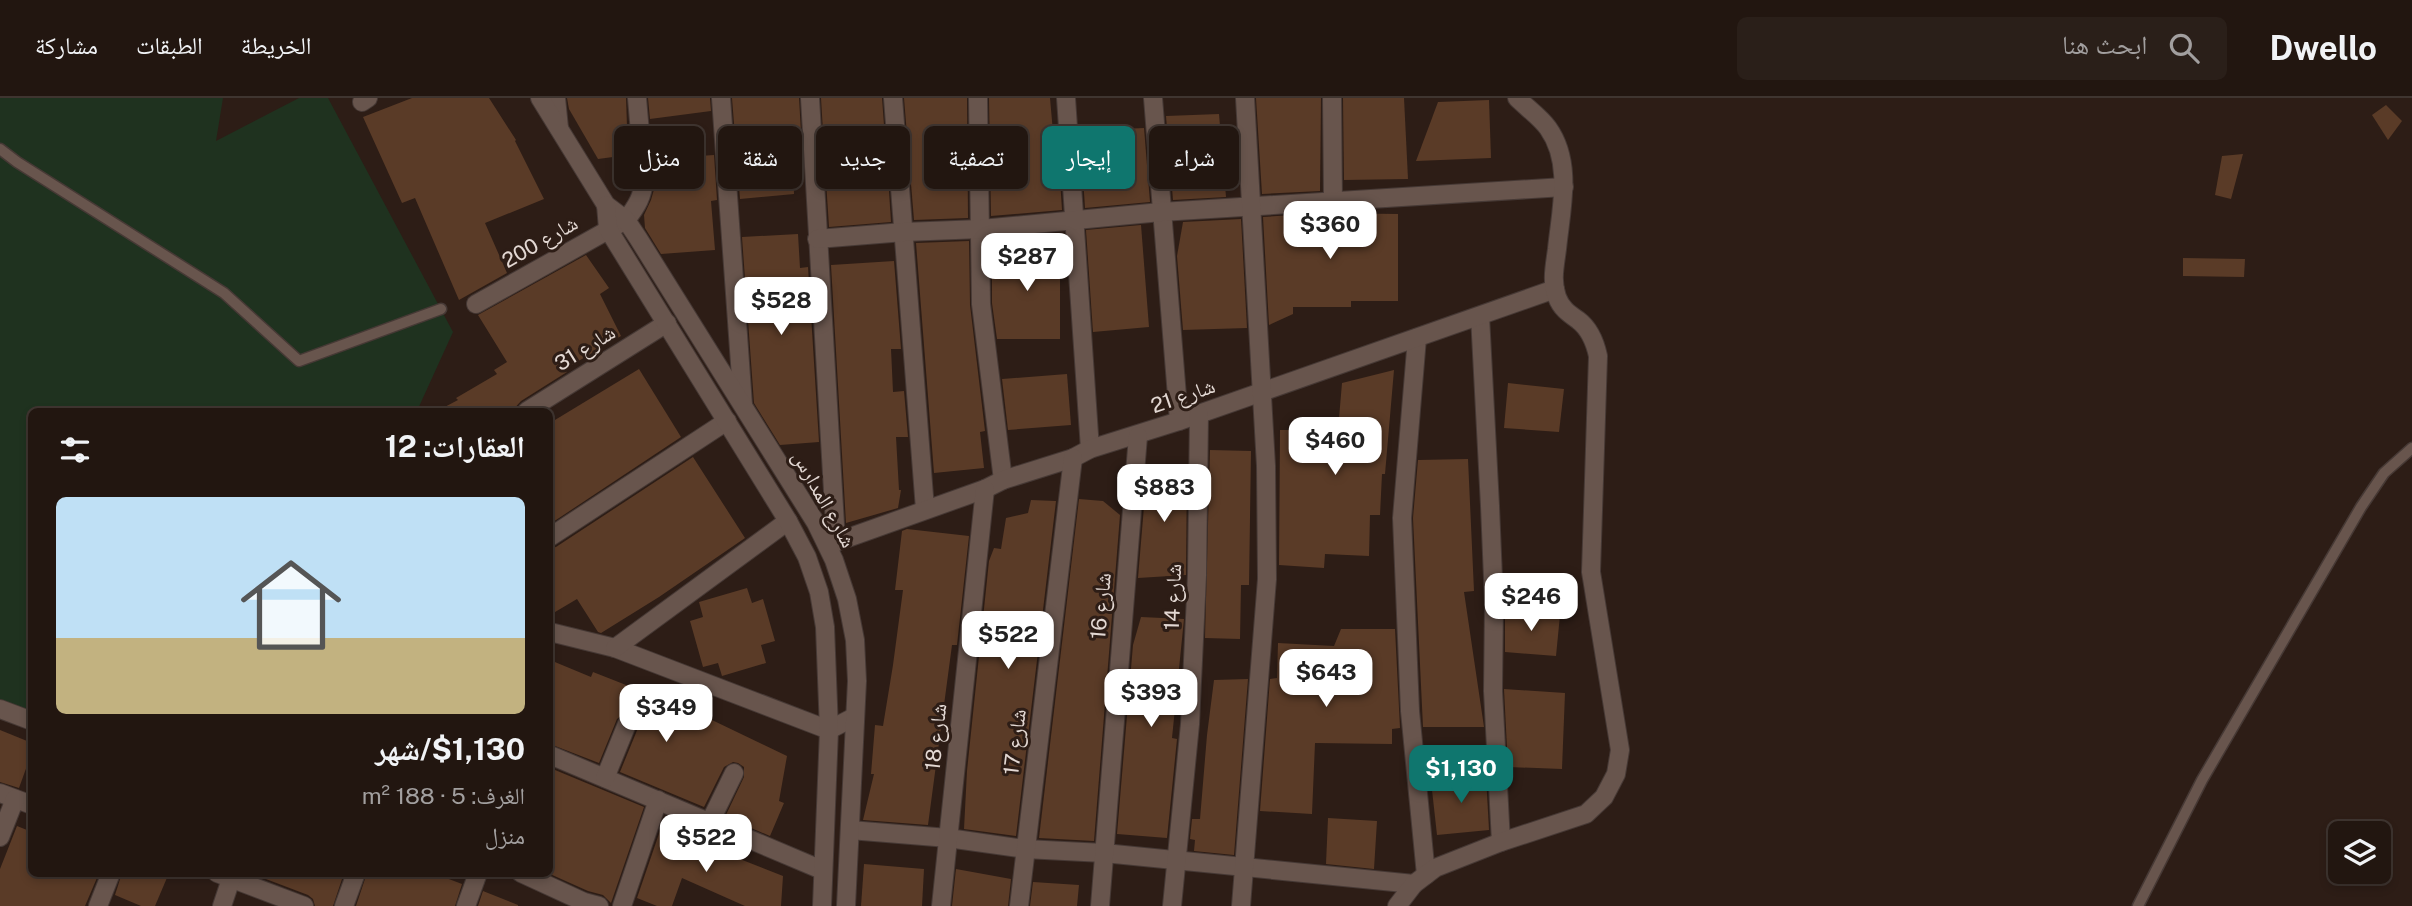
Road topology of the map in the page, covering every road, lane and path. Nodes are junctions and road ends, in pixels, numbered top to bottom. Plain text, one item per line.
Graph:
1 (540, 98) edge
2 (556, 98) edge
3 (637, 98) edge
4 (721, 98) edge
5 (810, 98) edge
6 (893, 98) edge
7 (978, 98) edge
8 (1066, 98) edge
9 (1153, 98) edge
10 (1245, 98) edge
11 (1332, 98) edge
12 (1517, 98) edge
13 (558, 128) junction
14 (0, 149) edge
15 (1564, 187) junction
16 (1334, 202) junction
17 (606, 205) junction
18 (1252, 208) junction
19 (1161, 212) junction
20 (626, 220) junction
21 (1074, 221) junction
22 (608, 229) junction
23 (981, 229) junction
24 (904, 232) junction
25 (817, 239) junction
26 (1555, 289) junction
27 (476, 304) dead end
28 (440, 309) dead end
29 (1480, 316) junction
30 (667, 323) junction
31 (1417, 338) junction
32 (1261, 392) junction
33 (743, 405) junction
34 (532, 408) edge
35 (1199, 414) junction
36 (727, 421) junction
37 (1179, 421) junction
38 (1138, 436) junction
39 (2412, 448) edge
40 (1090, 449) junction
41 (1073, 458) junction
42 (1003, 480) junction
43 (985, 489) junction
44 (925, 509) junction
45 (788, 521) junction
46 (553, 535) edge
47 (832, 544) junction
48 (553, 633) edge
49 (615, 648) junction
50 (0, 709) edge
51 (854, 717) junction
52 (28, 720) edge
53 (627, 723) dead end
54 (829, 730) junction
55 (553, 757) edge
56 (734, 773) dead end
57 (605, 778) junction
58 (15, 799) edge
59 (657, 800) junction
60 (710, 822) junction
61 (849, 830) junction
62 (0, 838) edge
63 (948, 838) junction
64 (1501, 842) junction
65 (1025, 849) junction
66 (1104, 853) junction
67 (1176, 861) junction
68 (1245, 868) junction
69 (822, 870) junction
70 (109, 877) edge
71 (227, 877) edge
72 (232, 877) edge
73 (355, 877) edge
74 (477, 877) edge
75 (530, 877) edge
76 (1420, 879) junction
77 (589, 905) edge
78 (98, 906) edge
79 (222, 906) edge
80 (304, 906) edge
81 (344, 906) edge
82 (466, 906) edge
83 (622, 906) edge
84 (822, 906) edge
85 (846, 906) edge
86 (941, 906) edge
87 (1019, 906) edge
88 (1100, 906) edge
89 (1172, 906) edge
90 (1241, 906) edge
91 (1397, 906) edge
92 (2138, 906) edge

1 - 13 street, شارع المدارس
2 - 13 street
3 - 20 street
4 - 33 street
5 - 25 street
6 - 24 street
7 - 23 street
8 - 21 street
9 - 19 street
10 - 18 street
11 - 16 street
12 - 15 street
13 - 17 street, شارع المدارس
14 - 28 lane
15 - 16 street
15 - 26 street
16 - 18 street
17 - 20 street, شارع المدارس
17 - 22 street, شارع المدارس
18 - 19 street
18 - 32 street
19 - 21 street
19 - 37 street
20 - 22 street, شارع 200
20 - 33 street, شارع المدارس
21 - 23 street
21 - 40 street
22 - 27 street, شارع 200
22 - 30 street, شارع المدارس
23 - 24 street
23 - 42 street
24 - 25 street
24 - 44 street
25 - 47 street
26 - 29 street, شارع 21
26 - 64 street
29 - 31 street, شارع 21
29 - 64 street
30 - 34 street, شارع 31
30 - 36 street, شارع المدارس
31 - 32 street, شارع 21
31 - 76 street
32 - 35 street, شارع 21
32 - 68 street
33 - 47 street, شارع المدارس
35 - 37 street, شارع 21
35 - 67 street, شارع 14
36 - 45 street, شارع المدارس
36 - 46 street
37 - 38 street, شارع 21
38 - 40 street, شارع 21
38 - 66 street, شارع 16
39 - 92 lane
40 - 41 street, شارع 21
41 - 42 street, شارع 21
41 - 65 street, شارع 17
42 - 43 street, شارع 21
43 - 44 street, شارع 21
43 - 63 street, شارع 18
44 - 47 street, شارع 21
45 - 49 street
45 - 54 street, شارع المدارس
47 - 51 street, شارع المدارس
48 - 49 street
49 - 54 street
50 - 52 street
51 - 54 street
51 - 61 street, شارع المدارس
53 - 57 street
54 - 69 street, شارع المدارس
55 - 57 street
56 - 60 street
57 - 59 street
58 - 62 street
59 - 60 street
59 - 83 street
60 - 69 street
61 - 63 street
61 - 85 street, شارع المدارس
63 - 65 street
63 - 86 street, شارع 18
64 - 76 street
65 - 66 street
65 - 87 street, شارع 17
66 - 67 street
66 - 88 street, شارع 16
67 - 68 street
67 - 89 street, شارع 14
68 - 76 street
68 - 90 street
69 - 84 street, شارع المدارس
70 - 78 street
71 - 79 street
72 - 80 street
73 - 81 street
74 - 82 street
75 - 77 street
76 - 91 street

